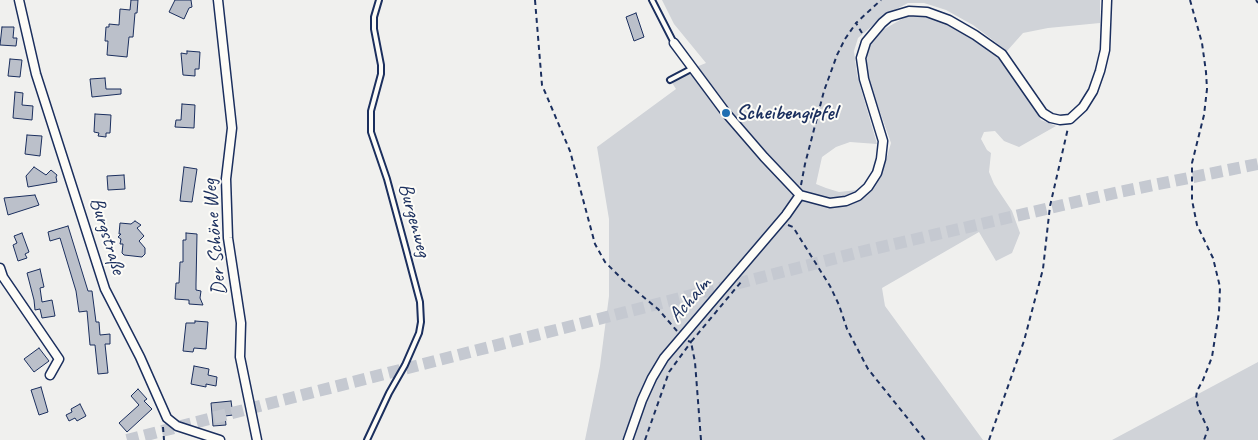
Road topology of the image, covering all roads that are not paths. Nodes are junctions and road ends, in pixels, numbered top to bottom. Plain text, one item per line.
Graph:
1 (18, 0) edge
2 (218, 0) edge
3 (379, 0) edge
4 (652, 0) edge
5 (1107, 0) edge
6 (674, 43) joint
7 (691, 69) junction
8 (670, 80) dead end
9 (800, 195) junction
10 (0, 268) edge
11 (50, 375) dead end
12 (220, 440) edge
13 (257, 440) edge
14 (366, 440) edge
15 (628, 440) edge

1 - 12 street, Burgstraße
2 - 13 street, Der Schöne Weg
3 - 14 lane, Burgenweg
4 - 6 lane
5 - 9 street
6 - 7 street
7 - 8 lane
7 - 9 street
9 - 15 street, Achalm
10 - 11 street

